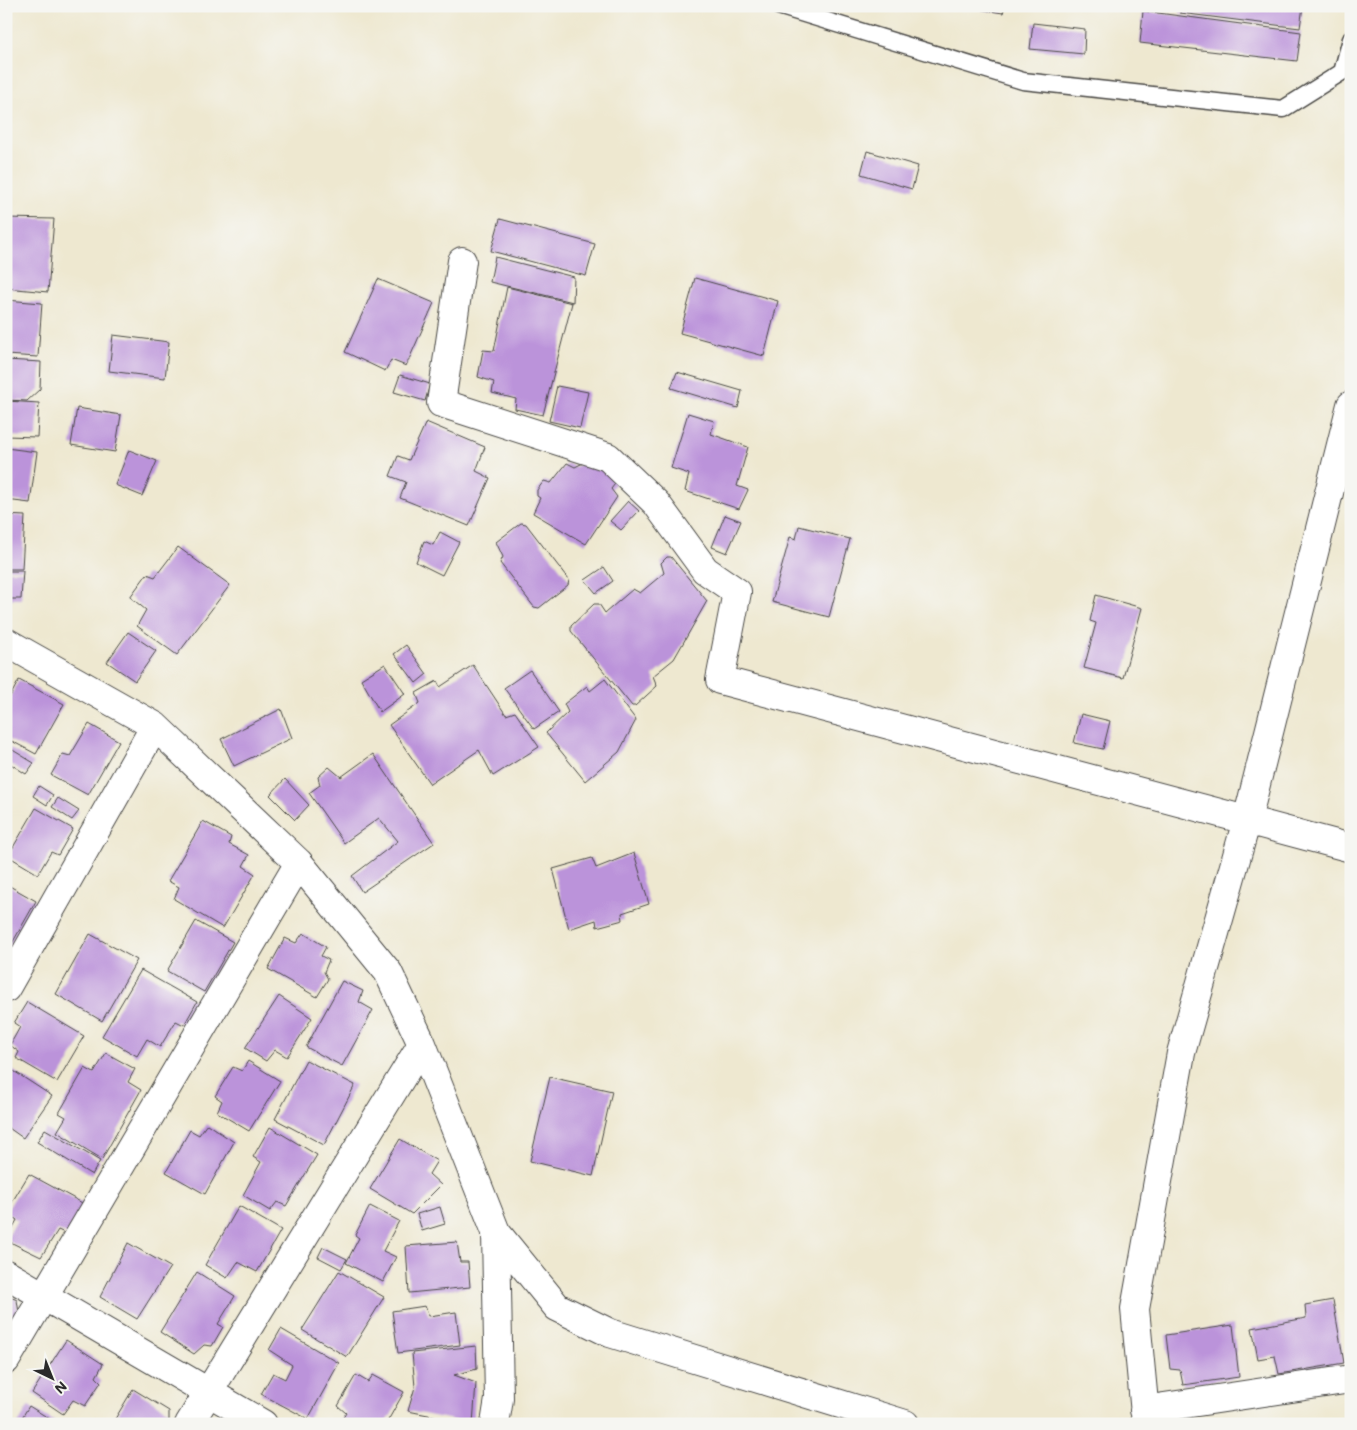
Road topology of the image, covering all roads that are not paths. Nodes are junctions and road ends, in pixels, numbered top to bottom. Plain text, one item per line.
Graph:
1 (778, 6) edge
2 (800, 9) edge
3 (1351, 40) edge
4 (462, 261) dead end
5 (1351, 405) edge
6 (6, 642) edge
7 (155, 726) junction
8 (1248, 820) junction
9 (1351, 848) edge
10 (299, 863) junction
11 (6, 988) edge
12 (422, 1044) junction
13 (496, 1232) junction
14 (6, 1274) edge
15 (44, 1296) junction
16 (6, 1360) edge
17 (1351, 1379) edge
18 (208, 1390) junction
19 (1145, 1417) edge
20 (189, 1424) edge
21 (263, 1424) edge
22 (494, 1424) edge
23 (905, 1424) edge

1 - 2 lane
2 - 3 lane
4 - 8 street
5 - 8 street
6 - 7 street
7 - 10 street
7 - 11 street
8 - 9 street
8 - 19 street
10 - 12 street
10 - 15 street
12 - 13 street
12 - 18 street
13 - 22 street
13 - 23 street
14 - 15 street
15 - 16 street
15 - 18 street
17 - 19 street
18 - 20 street
18 - 21 street

